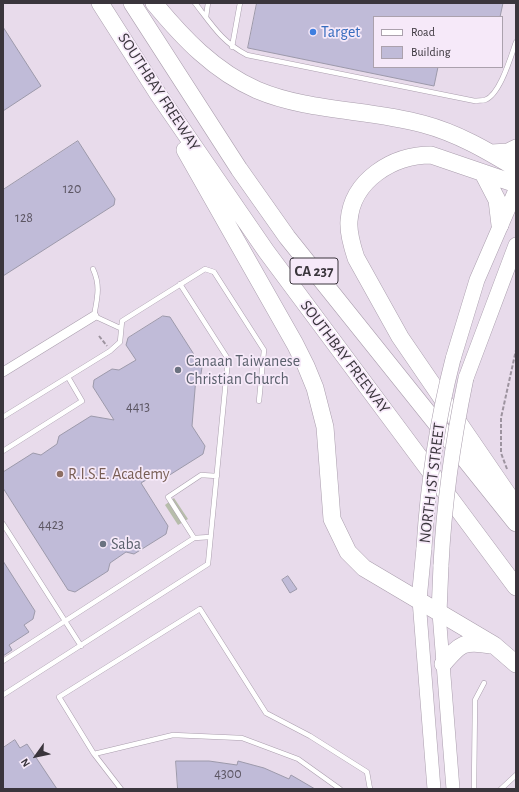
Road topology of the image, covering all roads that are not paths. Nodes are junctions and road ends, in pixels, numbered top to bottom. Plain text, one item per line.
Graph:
1 (100, 3) edge
2 (132, 3) edge
3 (154, 3) edge
4 (195, 3) edge
5 (208, 3) edge
6 (240, 3) edge
7 (206, 17) junction
8 (516, 42) edge
9 (232, 47) junction
10 (158, 94) junction
11 (516, 148) edge
12 (492, 153) junction
13 (516, 168) edge
14 (483, 172) junction
15 (516, 184) edge
16 (516, 190) edge
17 (500, 225) junction
18 (516, 245) edge
19 (93, 269) dead end
20 (180, 284) junction
21 (94, 316) junction
22 (120, 328) junction
23 (3, 372) edge
24 (68, 377) junction
25 (259, 401) dead end
26 (3, 417) edge
27 (3, 451) edge
28 (217, 476) junction
29 (516, 506) edge
30 (516, 523) edge
31 (3, 524) edge
32 (210, 537) junction
33 (194, 538) junction
34 (516, 587) edge
35 (419, 600) junction
36 (439, 613) junction
37 (65, 620) junction
38 (494, 645) junction
39 (81, 646) junction
40 (3, 661) edge
41 (443, 664) junction
42 (516, 664) edge
43 (484, 683) dead end
44 (3, 695) edge
45 (94, 754) junction
46 (516, 775) edge
47 (122, 789) edge
48 (340, 789) edge
49 (370, 789) edge
50 (434, 789) edge
51 (453, 789) edge
52 (474, 789) edge
53 (501, 789) edge

1 - 10 highway, SOUTHBAY FREEWAY / CA 237
2 - 30 highway, SOUTHBAY FREEWAY / CA 237
3 - 12 highway
4 - 7 lane
5 - 7 lane
6 - 9 lane
7 - 9 lane
8 - 9 lane
10 - 34 highway, SOUTHBAY FREEWAY / CA 237
10 - 35 highway
11 - 12 highway
12 - 13 highway
14 - 15 highway
14 - 17 highway
14 - 29 highway
16 - 17 main road, NORTH 1ST STREET
17 - 35 main road, NORTH 1ST STREET, bridge
18 - 36 main road, NORTH 1ST STREET, bridge
19 - 21 lane
20 - 22 lane
20 - 25 lane
20 - 28 lane
21 - 22 lane
21 - 23 street
22 - 24 lane
24 - 26 lane
24 - 27 lane
28 - 32 lane
28 - 33 lane
31 - 37 lane
32 - 33 lane
32 - 39 lane
33 - 37 lane
35 - 36 highway
35 - 50 main road, NORTH 1ST STREET
36 - 38 highway
36 - 41 main road, NORTH 1ST STREET
37 - 39 lane
37 - 40 lane
38 - 41 highway
38 - 42 highway
39 - 44 lane
41 - 51 main road, NORTH 1ST STREET
43 - 52 lane
45 - 47 lane
45 - 48 lane
45 - 49 lane
46 - 53 lane

